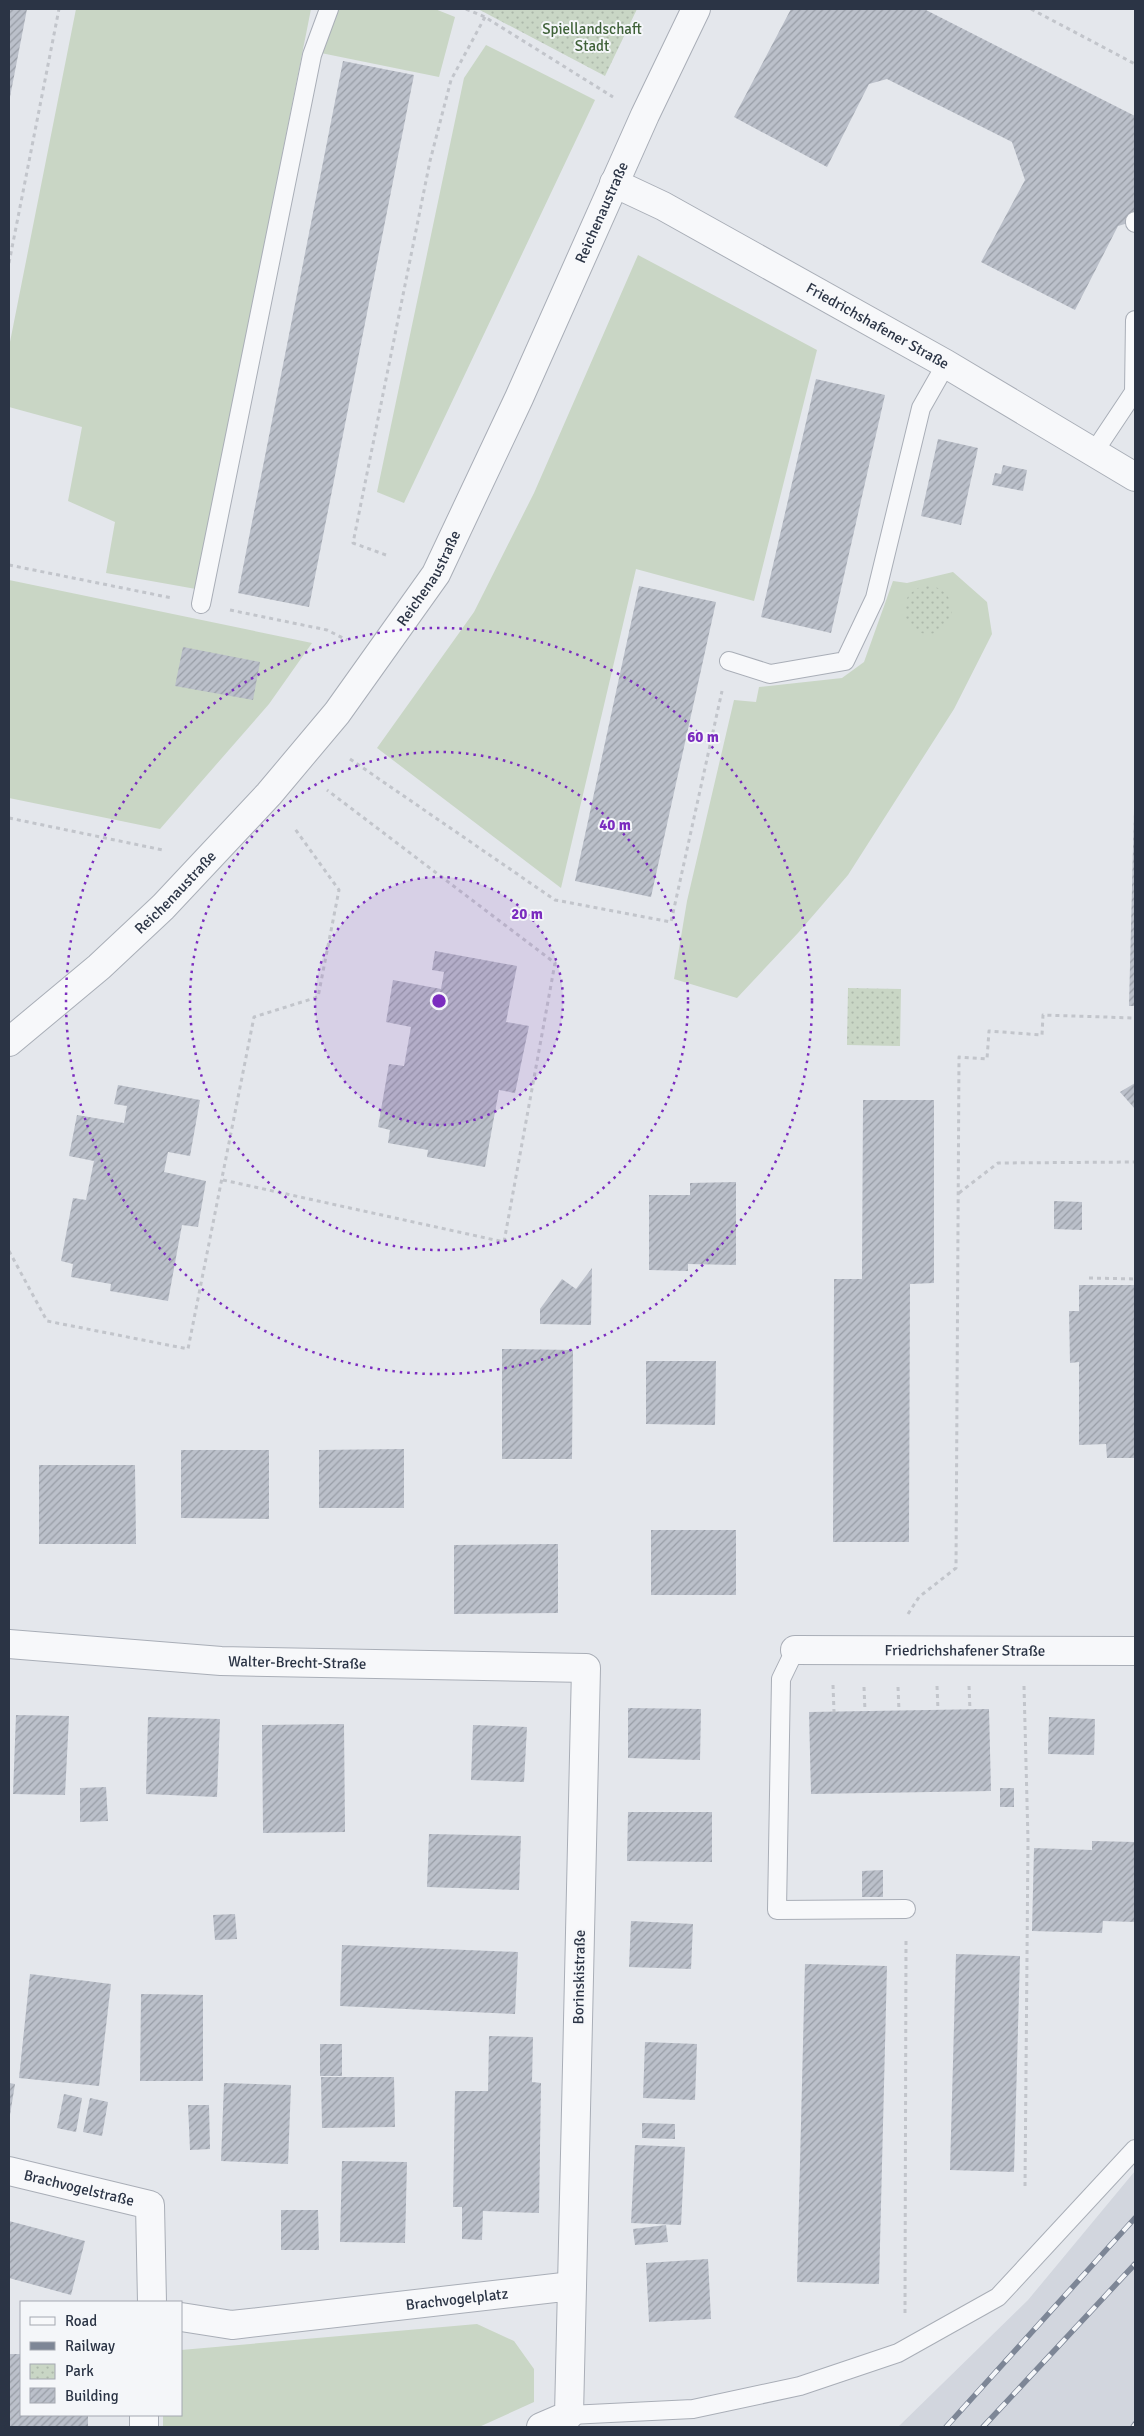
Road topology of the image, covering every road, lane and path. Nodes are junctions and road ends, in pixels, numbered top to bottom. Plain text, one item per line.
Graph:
1 (59, 9) edge
2 (329, 9) edge
3 (466, 9) edge
4 (696, 9) edge
5 (1031, 9) edge
6 (486, 17) junction
7 (1135, 64) edge
8 (619, 101) dead end
9 (614, 183) junction
10 (9, 262) edge
11 (1135, 320) edge
12 (946, 364) junction
13 (1094, 452) junction
14 (1135, 477) edge
15 (386, 555) dead end
16 (201, 604) dead end
17 (729, 661) joint
18 (350, 760) dead end
19 (327, 790) dead end
20 (9, 818) edge
21 (295, 829) dead end
22 (163, 850) dead end
23 (1134, 1018) dead end
24 (9, 1042) edge
25 (1135, 1162) edge
26 (223, 1180) junction
27 (958, 1193) junction
28 (9, 1251) edge
29 (1089, 1278) dead end
30 (1135, 1279) edge
31 (905, 1619) dead end
32 (9, 1644) edge
33 (795, 1650) joint
34 (1135, 1651) edge
35 (586, 1668) joint
36 (1024, 1678) dead end
37 (937, 1684) dead end
38 (969, 1684) dead end
39 (864, 1685) dead end
40 (898, 1685) dead end
41 (833, 1686) dead end
42 (938, 1710) dead end
43 (970, 1710) dead end
44 (865, 1711) dead end
45 (899, 1711) dead end
46 (834, 1712) dead end
47 (906, 1909) joint
48 (1135, 2149) edge
49 (9, 2171) edge
50 (1024, 2188) dead end
51 (572, 2286) junction
52 (152, 2301) edge
53 (182, 2318) edge
54 (905, 2349) junction
55 (569, 2415) junction
56 (541, 2427) edge

1 - 10 path
2 - 16 lane
3 - 6 path
4 - 9 street, Reichenaustraße
5 - 7 path
6 - 8 path
6 - 15 path
9 - 12 street, Friedrichshafener Straße
9 - 24 street, Reichenaustraße
11 - 13 lane
12 - 13 street, Friedrichshafener Straße
12 - 17 lane
13 - 14 street, Friedrichshafener Straße
17 - 18 path
19 - 26 path
20 - 22 path
21 - 26 path
23 - 27 path
25 - 27 path
26 - 28 path
27 - 31 path
29 - 30 path
32 - 35 street, Walter-Brecht-Straße
33 - 34 street, Friedrichshafener Straße
33 - 47 lane
35 - 51 street, Borinskistraße
36 - 50 path
37 - 42 path
38 - 43 path
39 - 44 path
40 - 45 path
41 - 46 path
47 - 54 path
48 - 54 lane
49 - 52 street, Brachvogelstraße
51 - 53 street, Brachvogelplatz
51 - 55 street
54 - 55 lane
55 - 56 street

